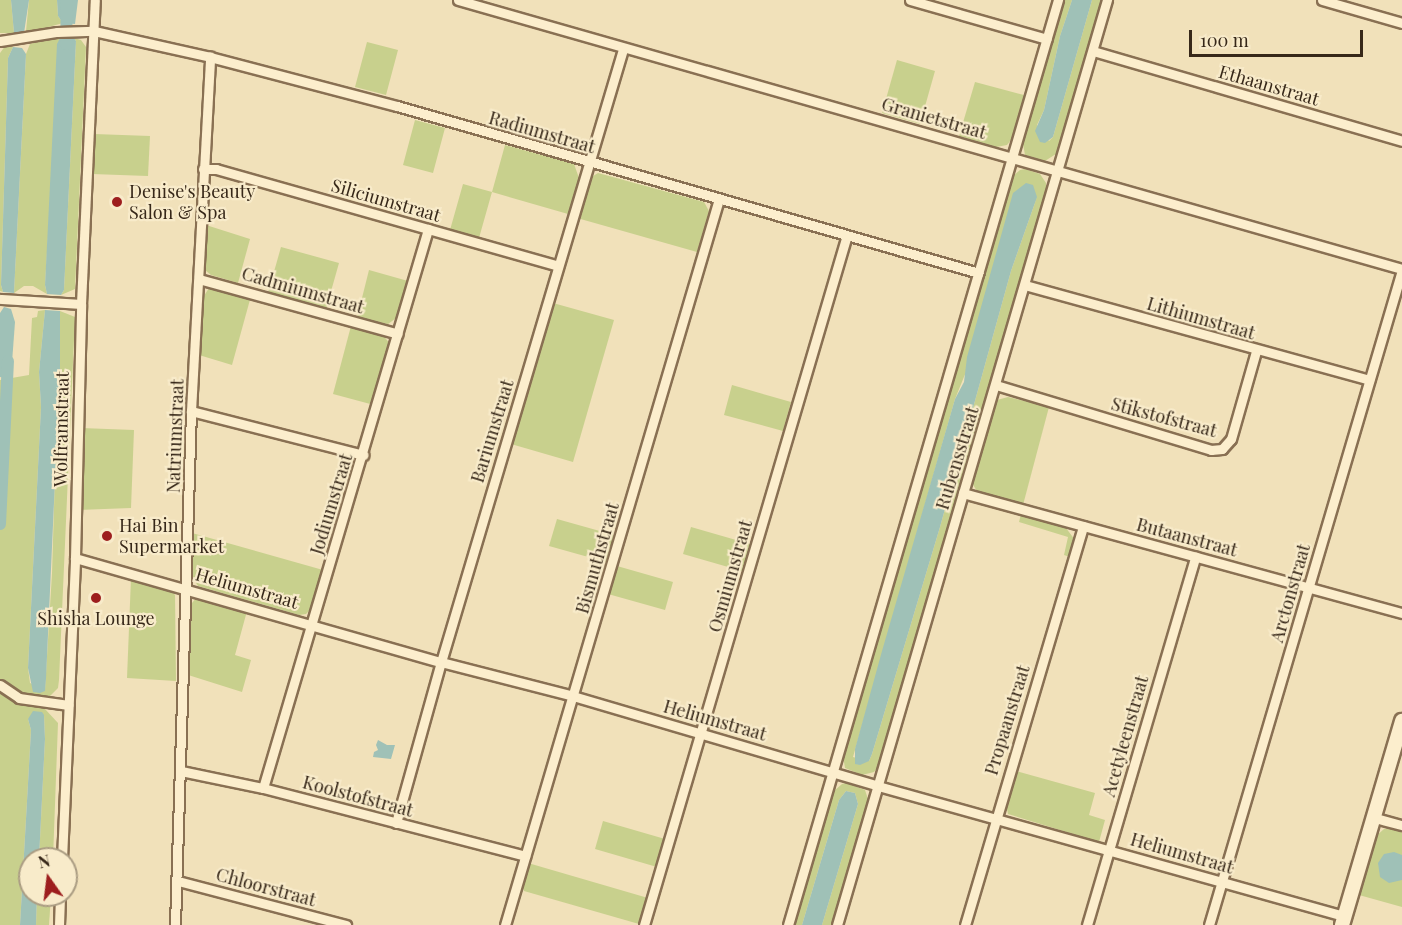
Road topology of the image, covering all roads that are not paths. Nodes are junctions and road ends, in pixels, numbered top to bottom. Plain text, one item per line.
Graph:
1 (95, 0) edge
2 (458, 0) edge
3 (910, 0) edge
4 (1058, 0) edge
5 (1107, 0) edge
6 (1322, 0) edge
7 (488, 4) edge
8 (1402, 23) edge
9 (94, 31) junction
10 (1047, 39) junction
11 (3, 41) edge
12 (623, 49) junction
13 (1093, 51) junction
14 (210, 57) junction
15 (1402, 141) edge
16 (1013, 158) junction
17 (589, 163) junction
18 (203, 169) junction
19 (1058, 171) junction
20 (719, 200) junction
21 (428, 229) junction
22 (846, 235) junction
23 (558, 266) junction
24 (1402, 269) edge
25 (979, 273) junction
26 (199, 279) junction
27 (1025, 285) junction
28 (0, 299) edge
29 (81, 304) junction
30 (398, 334) junction
31 (1256, 351) junction
32 (1369, 380) junction
33 (996, 385) junction
34 (191, 411) junction
35 (363, 455) junction
36 (963, 493) junction
37 (1083, 526) junction
38 (1195, 557) junction
39 (75, 558) junction
40 (1309, 586) junction
41 (187, 588) junction
42 (1402, 613) edge
43 (312, 624) junction
44 (441, 662) junction
45 (0, 685) edge
46 (573, 696) junction
47 (69, 705) junction
48 (1402, 721) edge
49 (701, 734) junction
50 (182, 771) junction
51 (833, 771) junction
52 (878, 786) junction
53 (263, 788) junction
54 (995, 818) junction
55 (1375, 818) junction
56 (396, 823) junction
57 (1402, 825) edge
58 (63, 847) edge
59 (1108, 850) junction
60 (525, 856) junction
61 (178, 880) junction
62 (1221, 882) junction
63 (60, 907) edge
64 (1343, 921) edge
65 (59, 925) edge
66 (175, 925) edge
67 (346, 925) edge
68 (505, 925) edge
69 (644, 925) edge
70 (788, 925) edge
71 (837, 925) edge
72 (965, 925) edge
73 (1087, 925) edge
74 (1209, 925) edge

1 - 9 street, Wolframstraat
2 - 7 street, Granietstraat
3 - 10 street
4 - 10 street, Rubensstraat
5 - 13 street, Rubensstraat
6 - 8 street
7 - 12 street, Granietstraat
9 - 11 street, Radiumstraat
9 - 14 street, Radiumstraat
9 - 29 street, Wolframstraat
10 - 16 street, Rubensstraat
12 - 16 street, Granietstraat
12 - 17 street, Bariumstraat
13 - 15 street, Ethaanstraat
13 - 19 street, Rubensstraat
14 - 17 street, Radiumstraat
14 - 18 street, Natriumstraat
16 - 19 street, Granietstraat
16 - 25 street, Rubensstraat
17 - 20 street, Radiumstraat
17 - 23 street, Bariumstraat
18 - 21 street, Siliciumstraat
18 - 26 street, Natriumstraat
19 - 24 street, Granietstraat
19 - 27 street, Rubensstraat
20 - 22 street, Radiumstraat
20 - 46 street, Bismuthstraat
21 - 23 street, Siliciumstraat
21 - 30 street, Jodiumstraat
22 - 25 street, Radiumstraat
22 - 49 street, Osmiumstraat
23 - 44 street, Bariumstraat
24 - 32 street, Arctonstraat
25 - 51 street, Rubensstraat
26 - 30 street, Cadmiumstraat
26 - 34 street, Natriumstraat
27 - 31 street, Lithiumstraat
27 - 33 street, Rubensstraat
28 - 29 street
29 - 39 street, Wolframstraat
30 - 35 street, Jodiumstraat
31 - 32 street, Lithiumstraat
31 - 33 street, Stikstofstraat
32 - 40 street, Arctonstraat
33 - 36 street, Rubensstraat
34 - 35 street
34 - 41 street, Natriumstraat
35 - 43 street, Jodiumstraat
36 - 37 street, Butaanstraat
36 - 52 street, Rubensstraat
37 - 38 street, Butaanstraat
37 - 54 street, Propaanstraat
38 - 40 street, Butaanstraat
38 - 59 street, Acetyleenstraat
39 - 41 street, Heliumstraat
39 - 47 street, Wolframstraat
40 - 42 street, Butaanstraat
40 - 62 street, Arctonstraat
41 - 43 street, Heliumstraat
41 - 50 street, Natriumstraat
43 - 44 street, Heliumstraat
43 - 53 street, Jodiumstraat
44 - 46 street, Heliumstraat
44 - 56 street, Bariumstraat
45 - 47 street
46 - 49 street, Heliumstraat
46 - 60 street, Bismuthstraat
47 - 58 street, Wolframstraat
48 - 55 street
49 - 51 street, Heliumstraat
49 - 69 street, Osmiumstraat
50 - 53 street, Koolstofstraat
50 - 61 street, Natriumstraat
51 - 52 street, Heliumstraat
51 - 70 street, Rubensstraat
52 - 54 street, Heliumstraat
52 - 71 street, Rubensstraat
53 - 56 street, Koolstofstraat
54 - 59 street, Heliumstraat
54 - 72 street, Propaanstraat
55 - 57 street
55 - 64 street
56 - 60 street, Koolstofstraat
59 - 62 street, Heliumstraat
59 - 73 street, Acetyleenstraat
60 - 68 street, Bismuthstraat
61 - 66 street, Natriumstraat
61 - 67 street, Chloorstraat
62 - 64 street, Heliumstraat
62 - 74 street, Arctonstraat
63 - 65 street

